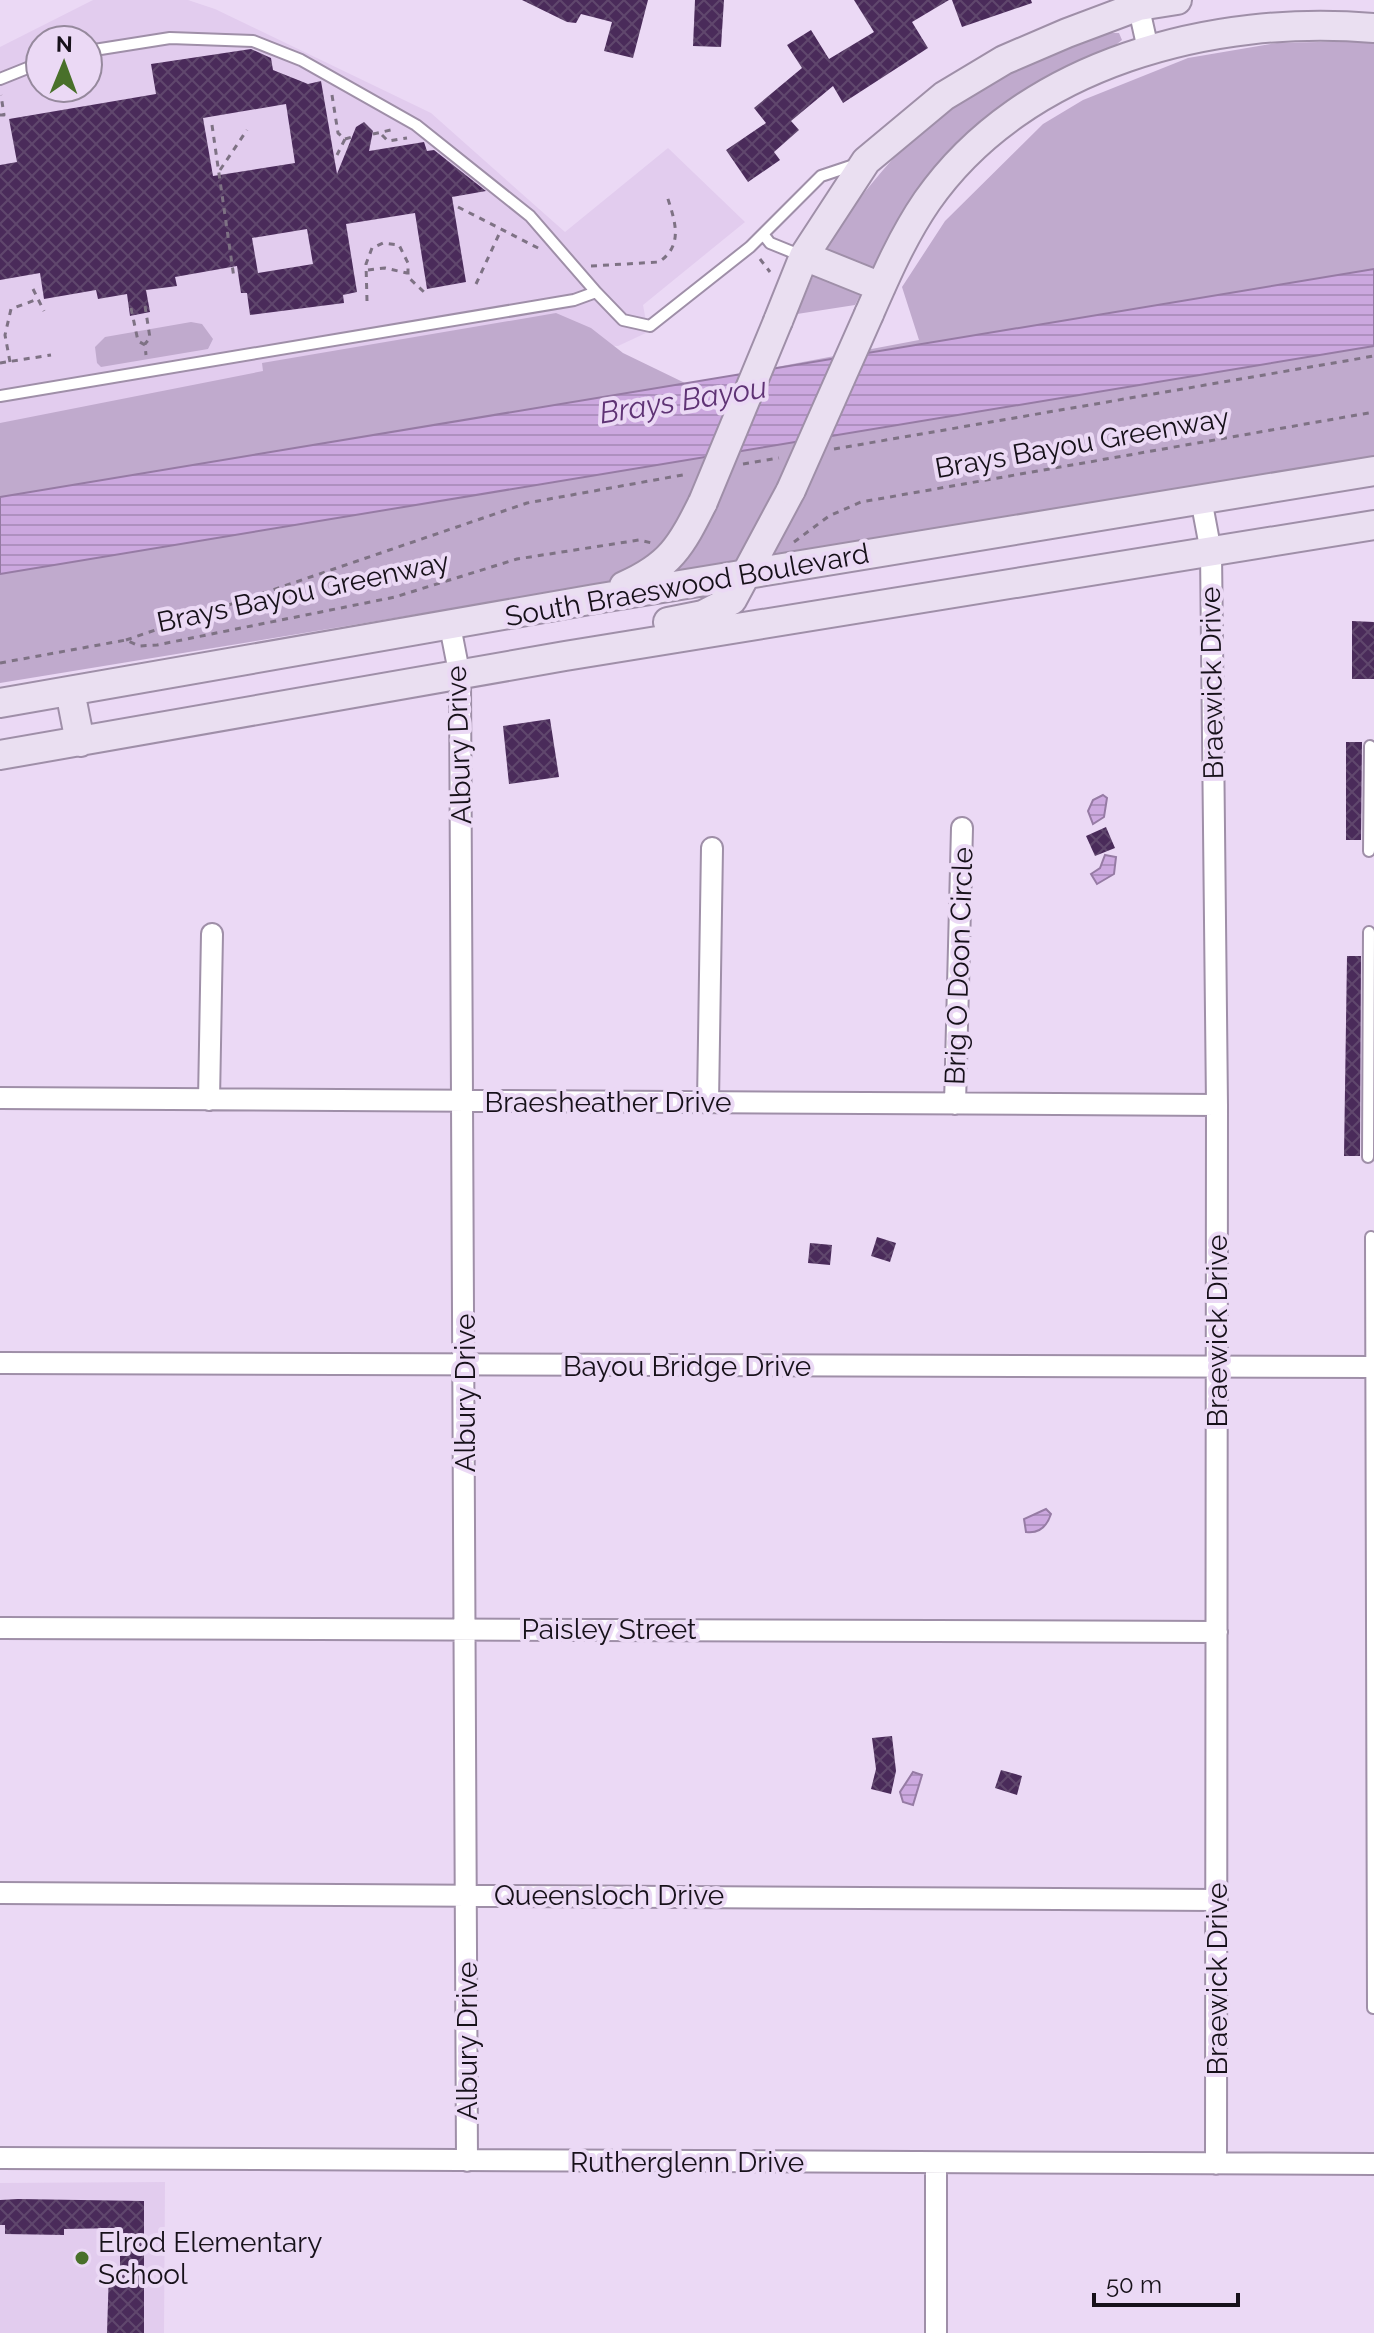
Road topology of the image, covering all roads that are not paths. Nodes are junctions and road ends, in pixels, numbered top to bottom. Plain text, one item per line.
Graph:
1 (1177, 0) edge
2 (1138, 3) edge
3 (1374, 28) edge
4 (104, 48) edge
5 (1148, 49) junction
6 (24, 69) edge
7 (0, 79) edge
8 (866, 161) junction
9 (763, 234) junction
10 (804, 256) junction
11 (881, 287) junction
12 (596, 292) junction
13 (0, 396) edge
14 (1374, 471) edge
15 (1201, 499) junction
16 (777, 522) junction
17 (1374, 525) edge
18 (1211, 552) junction
19 (826, 562) junction
20 (747, 575) junction
21 (595, 599) junction
22 (450, 626) junction
23 (565, 656) junction
24 (460, 677) junction
25 (70, 691) junction
26 (0, 703) edge
27 (80, 742) junction
28 (1370, 746) dead end
29 (0, 755) edge
30 (1372, 760) edge
31 (962, 828) dead end
32 (712, 848) dead end
33 (1369, 851) dead end
34 (1369, 932) dead end
35 (212, 934) dead end
36 (1371, 1049) edge
37 (0, 1098) edge
38 (209, 1100) junction
39 (466, 1101) junction
40 (708, 1102) junction
41 (955, 1104) junction
42 (1217, 1105) junction
43 (1368, 1157) dead end
44 (1371, 1237) dead end
45 (0, 1363) edge
46 (465, 1365) junction
47 (1216, 1367) junction
48 (1373, 1367) edge
49 (0, 1628) edge
50 (464, 1628) junction
51 (1217, 1632) junction
52 (1372, 1818) edge
53 (0, 1893) edge
54 (467, 1894) junction
55 (1217, 1900) junction
56 (1373, 2008) edge
57 (0, 2158) edge
58 (467, 2161) junction
59 (936, 2163) junction
60 (1216, 2164) junction
61 (1374, 2164) edge
62 (936, 2333) edge

1 - 2 main road
2 - 5 street
2 - 8 main road
3 - 5 main road
4 - 12 lane
5 - 11 main road
6 - 7 lane
8 - 9 lane
8 - 10 main road
9 - 10 lane
9 - 12 lane
10 - 11 main road
10 - 21 main road, bridge
11 - 16 main road, bridge
12 - 13 lane
14 - 15 main road, South Braeswood Boulevard
15 - 18 street, Braewick Drive
15 - 19 main road, South Braeswood Boulevard
16 - 19 main road
16 - 20 main road
17 - 18 main road, South Braeswood Boulevard
18 - 23 main road, South Braeswood Boulevard
18 - 42 street, Braewick Drive
19 - 20 main road, South Braeswood Boulevard
20 - 21 main road, South Braeswood Boulevard
20 - 23 main road
21 - 22 main road, South Braeswood Boulevard
22 - 24 street, Albury Drive
22 - 25 main road, South Braeswood Boulevard
23 - 24 main road, South Braeswood Boulevard
24 - 27 main road, South Braeswood Boulevard
24 - 39 street, Albury Drive
25 - 26 main road, South Braeswood Boulevard
25 - 27 main road
27 - 29 main road, South Braeswood Boulevard
28 - 30 lane
30 - 33 lane
31 - 41 street, Brig O Doon Circle
32 - 40 street
34 - 36 lane
35 - 38 street
36 - 43 lane
37 - 38 street, Braesheather Drive
38 - 39 street, Braesheather Drive
39 - 40 street, Braesheather Drive
39 - 46 street, Albury Drive
40 - 41 street, Braesheather Drive
41 - 42 street, Braesheather Drive
42 - 47 street, Braewick Drive
44 - 48 lane
45 - 46 street, Bayou Bridge Drive
46 - 47 street, Bayou Bridge Drive
46 - 50 street, Albury Drive
47 - 48 street, Bayou Bridge Drive
47 - 51 street, Braewick Drive
48 - 52 lane
49 - 50 street, Paisley Street
50 - 51 street, Paisley Street
50 - 54 street, Albury Drive
51 - 55 street, Braewick Drive
52 - 56 lane
53 - 54 street, Queensloch Drive
54 - 55 street, Queensloch Drive
54 - 58 street, Albury Drive
55 - 60 street, Braewick Drive
57 - 58 street, Rutherglenn Drive
58 - 59 street, Rutherglenn Drive
59 - 60 street, Rutherglenn Drive
59 - 62 street
60 - 61 street, Rutherglenn Drive

